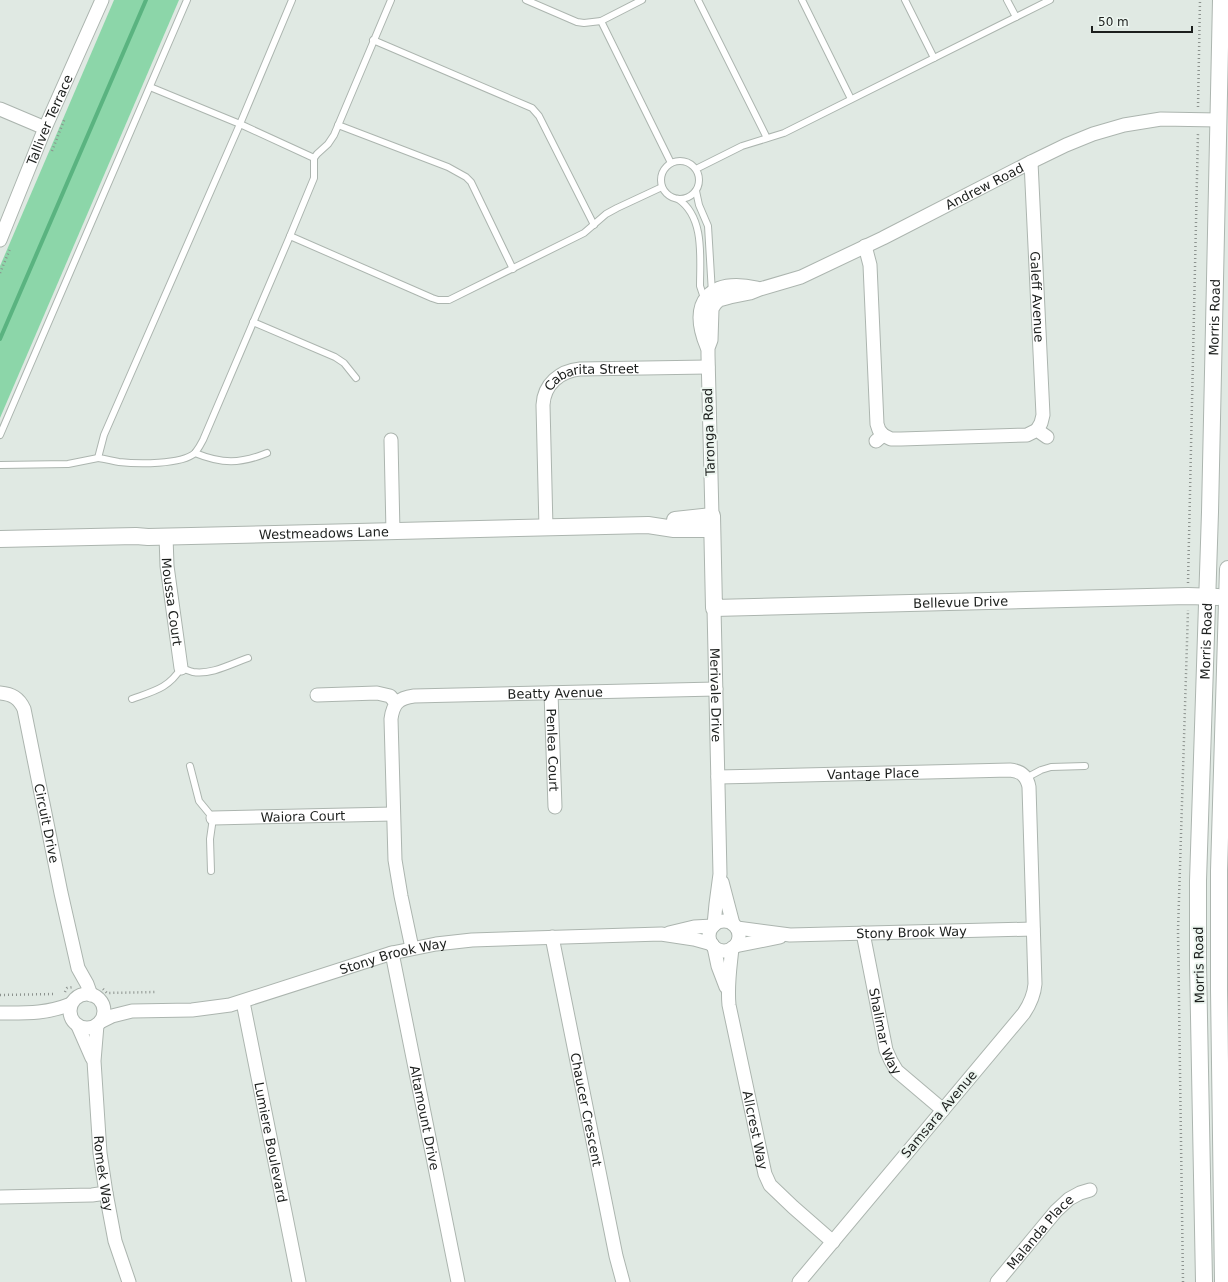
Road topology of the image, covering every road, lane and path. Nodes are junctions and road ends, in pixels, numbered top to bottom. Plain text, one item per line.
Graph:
1 (102, 0) edge
2 (187, 0) edge
3 (292, 0) edge
4 (391, 0) edge
5 (526, 0) edge
6 (642, 0) edge
7 (698, 0) edge
8 (802, 0) edge
9 (905, 0) edge
10 (1007, 0) edge
11 (1050, 0) edge
12 (1200, 0) edge
13 (1221, 0) edge
14 (1016, 17) junction
15 (601, 21) junction
16 (373, 40) junction
17 (934, 58) junction
18 (150, 87) junction
19 (851, 99) junction
20 (0, 109) edge
21 (65, 118) dead end
22 (1198, 120) junction
23 (1223, 120) edge
24 (240, 124) junction
25 (338, 125) junction
26 (46, 128) junction
27 (767, 138) junction
28 (50, 155) dead end
29 (314, 158) junction
30 (1031, 162) junction
31 (671, 163) junction
32 (696, 169) junction
33 (662, 187) junction
34 (696, 191) junction
35 (678, 199) junction
36 (594, 225) junction
37 (290, 236) junction
38 (6, 242) edge
39 (866, 246) junction
40 (513, 269) junction
41 (0, 273) edge
42 (710, 298) junction
43 (1221, 307) edge
44 (253, 322) junction
45 (708, 367) junction
46 (356, 378) dead end
47 (0, 435) edge
48 (391, 440) dead end
49 (194, 453) junction
50 (267, 453) dead end
51 (98, 458) junction
52 (0, 465) edge
53 (712, 523) junction
54 (546, 528) junction
55 (393, 532) junction
56 (166, 536) junction
57 (0, 539) edge
58 (1228, 570) edge
59 (1188, 596) junction
60 (1227, 596) edge
61 (1207, 597) junction
62 (714, 608) junction
63 (248, 658) dead end
64 (181, 668) junction
65 (716, 689) junction
66 (0, 693) edge
67 (551, 693) junction
68 (317, 695) dead end
69 (132, 699) dead end
70 (396, 703) junction
71 (190, 766) dead end
72 (1085, 766) dead end
73 (718, 777) junction
74 (1026, 778) junction
75 (555, 807) dead end
76 (394, 814) junction
77 (213, 818) junction
78 (211, 871) dead end
79 (720, 874) junction
80 (714, 925) junction
81 (735, 926) junction
82 (1033, 929) junction
83 (863, 933) junction
84 (661, 934) junction
85 (790, 935) junction
86 (552, 937) junction
87 (713, 945) junction
88 (734, 947) junction
89 (412, 948) junction
90 (392, 953) junction
91 (1198, 964) junction
92 (1225, 964) edge
93 (78, 968) junction
94 (728, 991) junction
95 (96, 998) junction
96 (74, 1001) junction
97 (243, 1002) junction
98 (132, 1011) junction
99 (41, 1012) junction
100 (0, 1013) edge
101 (99, 1023) junction
102 (76, 1024) junction
103 (94, 1061) junction
104 (943, 1110) junction
105 (1090, 1190) dead end
106 (106, 1193) junction
107 (0, 1197) edge
108 (833, 1242) junction
109 (129, 1282) edge
110 (299, 1282) edge
111 (458, 1282) edge
112 (623, 1282) edge
113 (799, 1282) edge
114 (997, 1282) edge
115 (1183, 1282) edge
116 (1204, 1282) edge
117 (1223, 1282) edge

1 - 26 street, Talliver Terrace
2 - 18 lane
3 - 24 lane
4 - 16 lane
5 - 15 lane
6 - 15 lane
7 - 27 lane
8 - 19 lane
9 - 17 lane
10 - 14 lane
11 - 14 lane
12 - 22 path
13 - 23 street, Morris Road
14 - 17 lane
15 - 31 lane
16 - 25 lane
16 - 36 lane
17 - 19 lane
18 - 24 lane
18 - 47 lane
19 - 27 lane
20 - 26 street
21 - 28 path
22 - 23 street, Andrew Road
22 - 30 street, Andrew Road
22 - 59 path
23 - 43 street, Morris Road
24 - 29 lane
24 - 51 lane
25 - 29 lane
25 - 40 lane
26 - 38 street, Talliver Terrace
27 - 32 lane
29 - 37 lane
30 - 39 street, Andrew Road
30 - 39 street, Galeff Avenue
31 - 32 lane
31 - 33 lane
32 - 34 lane
33 - 35 lane
33 - 36 lane
34 - 35 lane
34 - 42 lane, Taronga Road
35 - 42 lane, Taronga Road
36 - 40 lane
37 - 40 lane
37 - 44 lane
38 - 41 path
39 - 42 street, Andrew Road
42 - 45 street, Taronga Road
43 - 61 street, Morris Road
44 - 46 lane
44 - 49 lane
45 - 53 street, Taronga Road
45 - 54 street, Cabarita Street
48 - 55 street
49 - 50 lane
49 - 51 lane
51 - 52 lane
53 - 54 street, Westmeadows Lane
53 - 62 street, Merivale Drive
54 - 55 street, Westmeadows Lane
55 - 56 street, Westmeadows Lane
56 - 57 street, Westmeadows Lane
56 - 64 street, Moussa Court
58 - 60 street, Morris Road
59 - 61 street, Bellevue Drive
59 - 62 street, Bellevue Drive
59 - 115 path
60 - 61 street, Bellevue Drive
60 - 92 street, Morris Road
61 - 91 street, Morris Road
62 - 65 street, Merivale Drive
63 - 64 lane
64 - 69 lane
65 - 67 street, Beatty Avenue
65 - 73 street, Merivale Drive
66 - 93 street, Circuit Drive
67 - 70 street, Beatty Avenue
67 - 75 street, Penlea Court
68 - 70 street
70 - 76 street
71 - 77 lane
72 - 74 lane
73 - 74 street, Vantage Place
73 - 79 street, Merivale Drive
74 - 82 street
76 - 77 street, Waiora Court
76 - 89 street
77 - 78 lane
79 - 80 street, Merivale Drive
79 - 81 street, Merivale Drive
80 - 81 street
80 - 84 street, Stony Brook Way
80 - 87 street
81 - 85 street, Stony Brook Way
81 - 88 street
82 - 83 street, Stony Brook Way
82 - 104 street, Samsara Avenue
83 - 85 street, Stony Brook Way
83 - 104 street, Shalimar Way
84 - 86 street, Stony Brook Way
84 - 87 street, Stony Brook Way
85 - 88 street, Stony Brook Way
86 - 89 street, Stony Brook Way
86 - 112 street, Chaucer Crescent
87 - 88 street
87 - 94 street, Allcrest Way
88 - 94 street, Allcrest Way
89 - 90 street, Stony Brook Way
90 - 97 street, Stony Brook Way
90 - 111 street, Altamount Drive
91 - 92 street
91 - 116 street, Morris Road
92 - 117 street, Morris Road
93 - 95 street, Circuit Drive
93 - 96 street, Circuit Drive
94 - 108 street, Allcrest Way
95 - 96 street
95 - 98 street, Stony Brook Way
95 - 101 street
96 - 99 street
96 - 102 street
97 - 98 street, Stony Brook Way
97 - 110 street, Lumiere Boulevard
98 - 101 street, Stony Brook Way
99 - 100 street
99 - 102 street
101 - 102 street
101 - 103 street, Romek Way
102 - 103 street, Romek Way
103 - 106 street, Romek Way
104 - 108 street, Samsara Avenue
105 - 114 street, Malanda Place
106 - 107 street
106 - 109 street, Romek Way
108 - 113 street, Samsara Avenue

